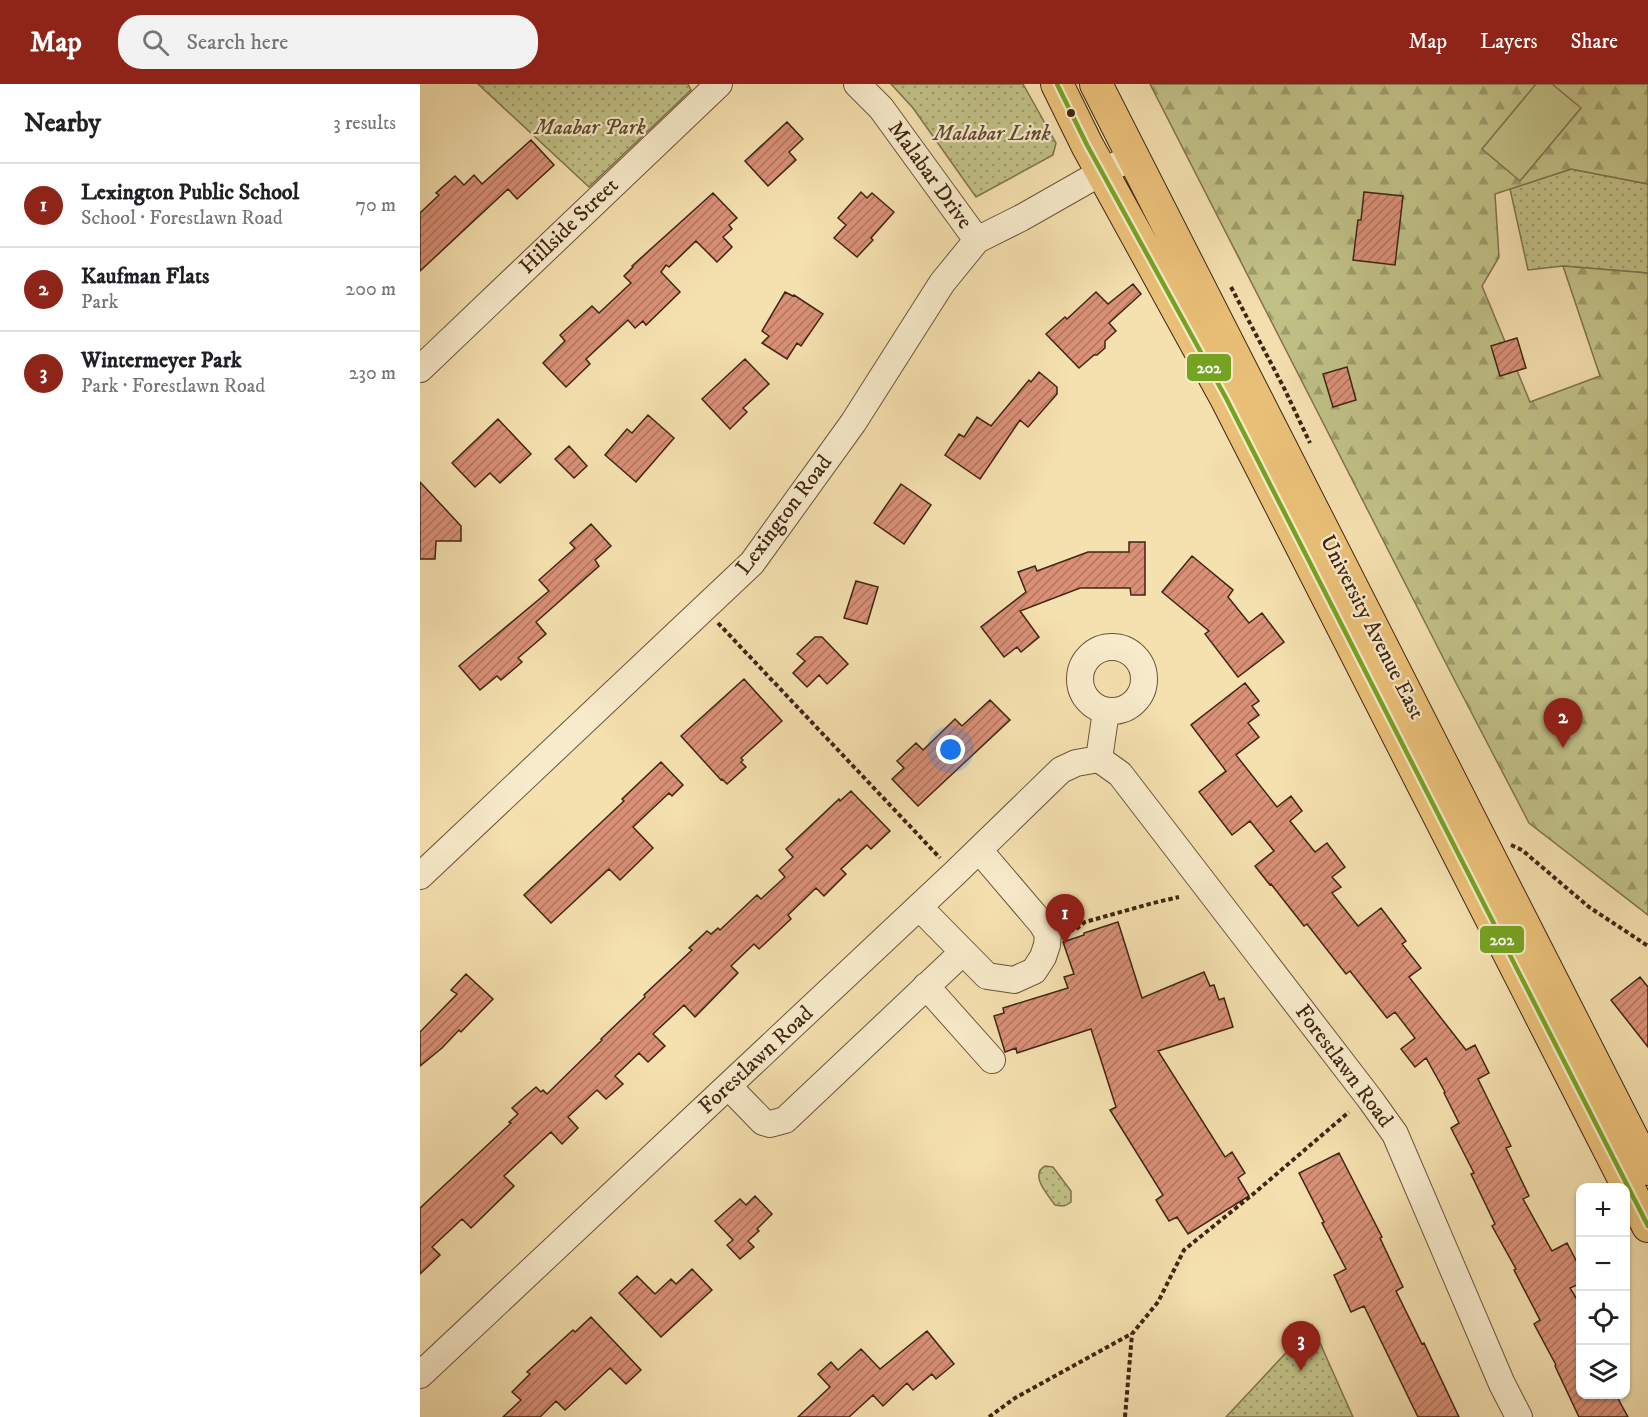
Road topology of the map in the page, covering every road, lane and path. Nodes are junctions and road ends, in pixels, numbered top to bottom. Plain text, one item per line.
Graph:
1 (719, 84) edge
2 (857, 84) edge
3 (1057, 84) edge
4 (1096, 84) edge
5 (1133, 157) junction
6 (1102, 172) junction
7 (977, 240) junction
8 (420, 369) edge
9 (713, 618) dead end
10 (1106, 711) dead end
11 (1099, 759) junction
12 (1505, 842) dead end
13 (979, 850) junction
14 (945, 864) dead end
15 (420, 876) edge
16 (1179, 897) dead end
17 (919, 907) junction
18 (1067, 932) dead end
19 (1648, 946) edge
20 (963, 952) junction
21 (926, 986) junction
22 (992, 1060) dead end
23 (728, 1086) junction
24 (1600, 1105) junction
25 (1349, 1113) dead end
26 (1648, 1169) edge
27 (1648, 1226) edge
28 (1132, 1334) junction
29 (420, 1375) edge
30 (989, 1417) edge
31 (1125, 1417) edge
32 (1519, 1417) edge

1 - 8 street, Hillside Street
2 - 7 street, Malabar Drive
3 - 6 main road, University Avenue East
4 - 5 main road, University Avenue East
5 - 6 street, Lexington Road
5 - 24 main road, University Avenue East
6 - 7 street, Lexington Road
6 - 24 main road, University Avenue East
7 - 15 street, Lexington Road
9 - 14 path
10 - 11 street
11 - 13 street, Forestlawn Road
11 - 32 street, Forestlawn Road
12 - 19 path
13 - 17 street, Forestlawn Road
13 - 20 street
16 - 18 path
17 - 20 street
17 - 23 street, Forestlawn Road
20 - 21 street
21 - 22 street
21 - 23 street
23 - 29 street, Forestlawn Road
24 - 26 main road, University Avenue East
24 - 27 main road, University Avenue East
25 - 28 path
28 - 30 path
28 - 31 path

